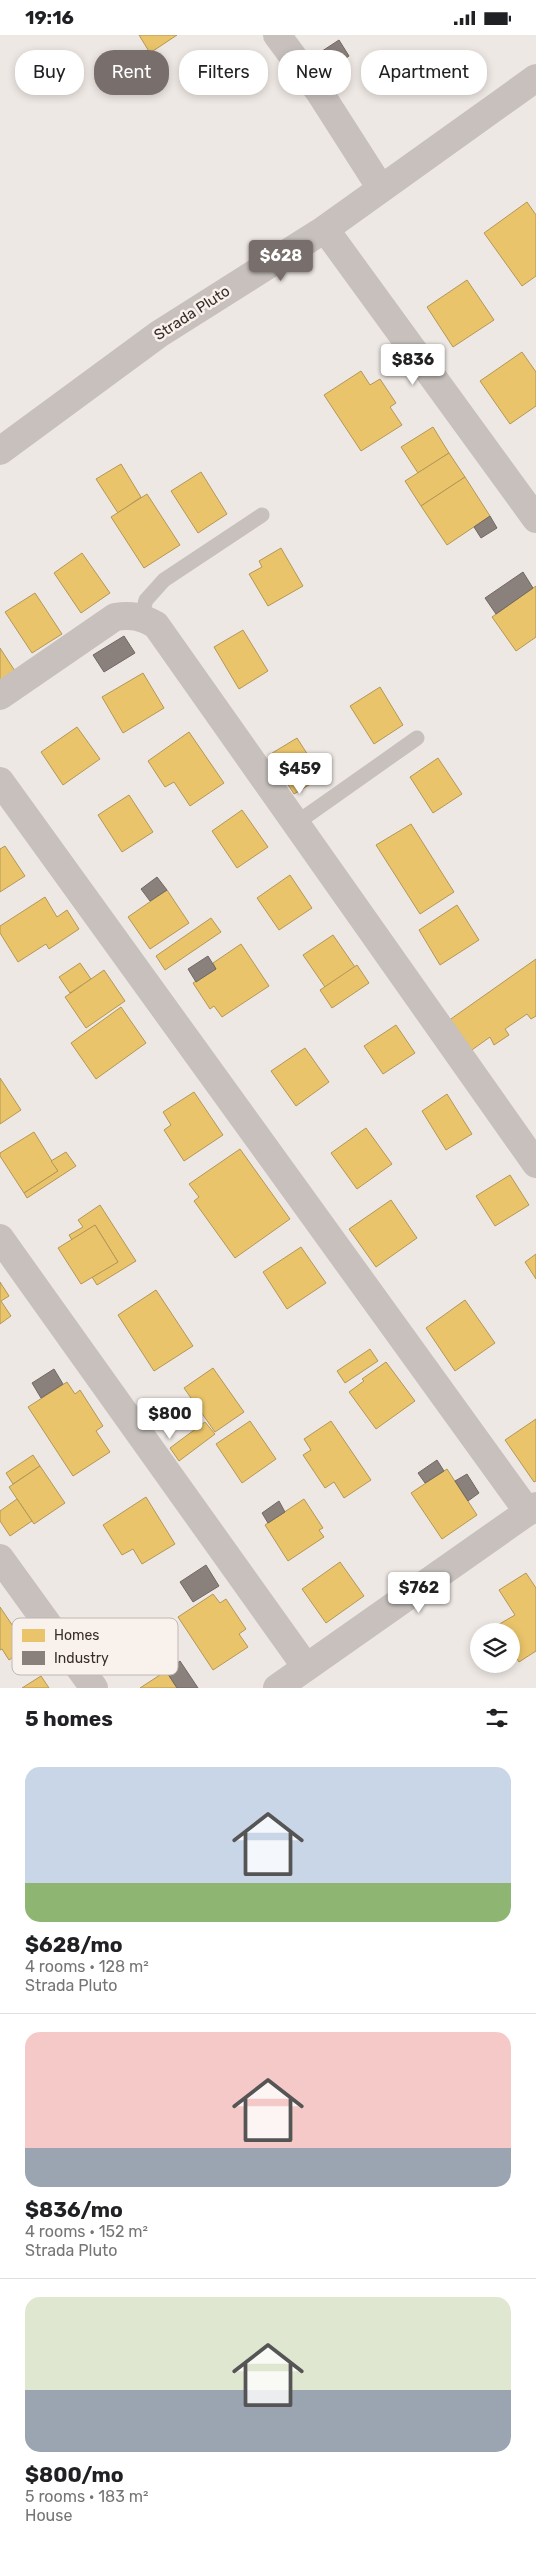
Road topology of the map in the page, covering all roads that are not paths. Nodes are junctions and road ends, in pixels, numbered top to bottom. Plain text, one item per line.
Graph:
1 (277, 35) edge
2 (536, 78) edge
3 (380, 187) junction
4 (325, 229) junction
5 (0, 451) edge
6 (262, 515) dead end
7 (536, 519) edge
8 (141, 617) junction
9 (0, 696) edge
10 (417, 738) dead end
11 (0, 781) edge
12 (295, 824) junction
13 (536, 1164) edge
14 (0, 1238) edge
15 (532, 1509) edge
16 (0, 1558) edge
17 (43, 1618) edge
18 (306, 1667) junction
19 (85, 1675) edge
20 (94, 1688) edge
21 (277, 1688) edge

1 - 3 street
2 - 3 street, Strada Pluto
3 - 4 street, Strada Pluto
4 - 5 street, Strada Pluto
4 - 7 street
6 - 8 lane
8 - 9 street
8 - 12 street
10 - 12 lane
11 - 15 street
12 - 13 street
14 - 18 street
15 - 18 street
16 - 17 street
18 - 21 street
19 - 20 street

